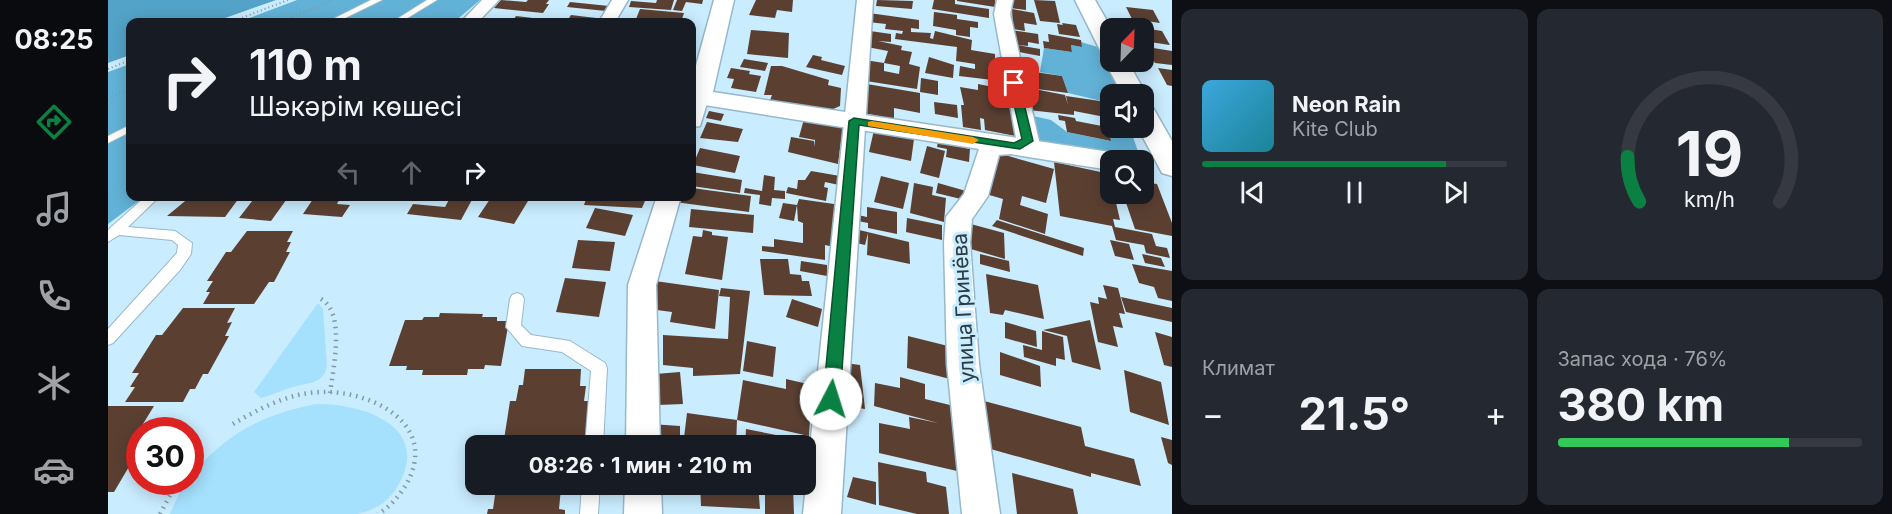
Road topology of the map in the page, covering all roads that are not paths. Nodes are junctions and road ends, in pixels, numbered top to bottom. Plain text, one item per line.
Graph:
1 (378, 0) edge
2 (433, 0) edge
3 (491, 0) edge
4 (620, 0) edge
5 (724, 0) edge
6 (865, 0) edge
7 (1005, 0) edge
8 (1085, 0) edge
9 (340, 18) edge
10 (403, 18) edge
11 (473, 18) edge
12 (609, 18) edge
13 (1100, 29) edge
14 (696, 98) edge
15 (696, 105) edge
16 (854, 121) junction
17 (126, 130) edge
18 (1154, 133) edge
19 (108, 140) edge
20 (1016, 147) junction
21 (1100, 160) edge
22 (1154, 167) edge
23 (1172, 169) edge
24 (148, 201) edge
25 (667, 201) edge
26 (112, 233) edge
27 (517, 299) dead end
28 (108, 339) edge
29 (595, 435) edge
30 (643, 435) edge
31 (590, 495) edge
32 (643, 495) edge
33 (589, 514) edge
34 (644, 514) edge
35 (822, 514) edge
36 (981, 514) edge

1 - 9 lane
2 - 10 lane
3 - 11 street
4 - 12 street
5 - 14 street
6 - 16 street
7 - 20 street
8 - 13 street
15 - 16 street
16 - 20 street
16 - 35 street
17 - 19 lane
18 - 23 street
20 - 21 street
20 - 36 street, улица Гринёва
22 - 23 street
24 - 26 lane
25 - 30 street
26 - 28 lane
27 - 29 lane
31 - 33 lane
32 - 34 street

